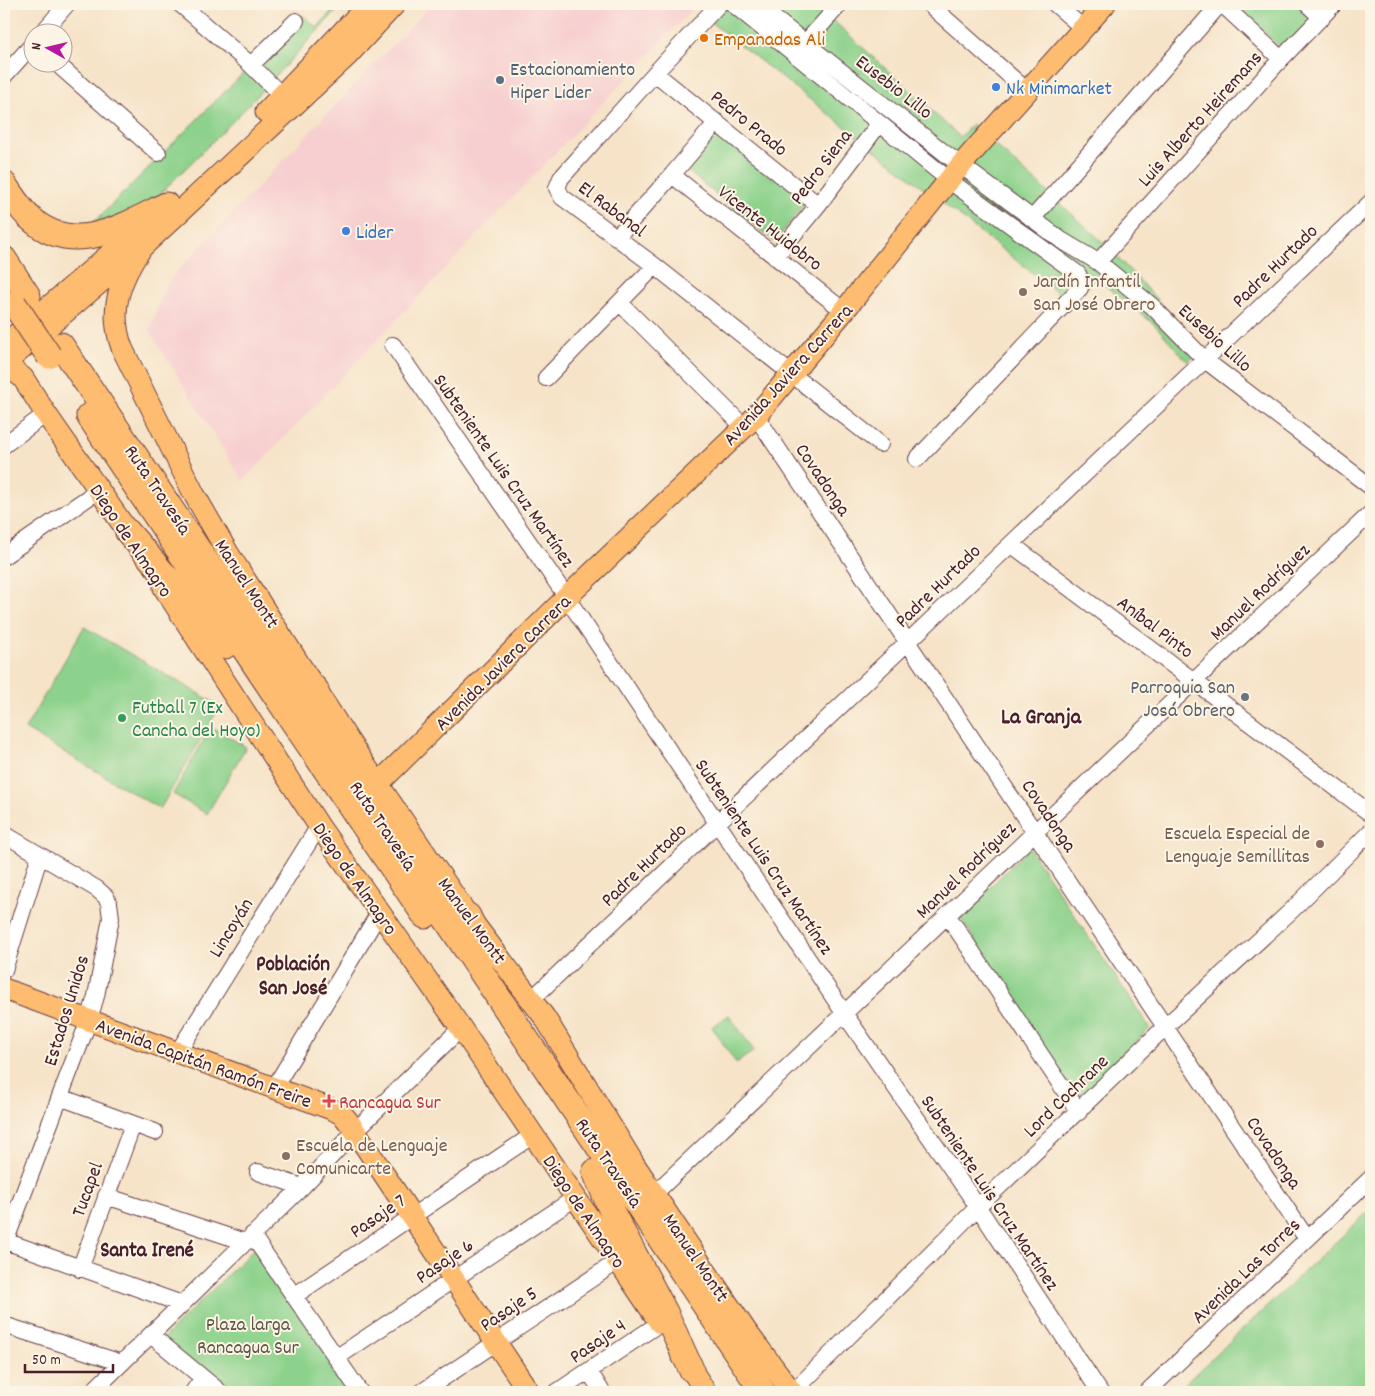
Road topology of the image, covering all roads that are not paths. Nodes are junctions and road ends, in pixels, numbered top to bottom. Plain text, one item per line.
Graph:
1 (67, 4) edge
2 (180, 4) edge
3 (369, 4) edge
4 (395, 4) edge
5 (719, 4) edge
6 (733, 4) edge
7 (756, 4) edge
8 (840, 4) edge
9 (929, 4) edge
10 (1055, 4) edge
11 (1105, 4) edge
12 (1221, 4) edge
13 (1307, 4) edge
14 (1334, 4) edge
15 (1322, 18) junction
16 (296, 20) dead end
17 (52, 22) edge
18 (1083, 28) junction
19 (805, 43) junction
20 (22, 56) edge
21 (1281, 59) junction
22 (250, 65) junction
23 (66, 72) edge
24 (655, 73) junction
25 (4, 76) edge
26 (1027, 91) junction
27 (282, 96) junction
28 (717, 122) junction
29 (879, 124) junction
30 (158, 153) dead end
31 (956, 173) junction
32 (672, 175) junction
33 (4, 184) edge
34 (1371, 202) edge
35 (166, 205) junction
36 (818, 205) junction
37 (987, 207) junction
38 (1032, 219) junction
39 (616, 238) junction
40 (1061, 240) junction
41 (142, 247) junction
42 (1049, 252) junction
43 (775, 257) junction
44 (4, 259) edge
45 (1098, 262) junction
46 (655, 266) junction
47 (620, 303) junction
48 (844, 311) junction
49 (33, 320) edge
50 (4, 344) edge
51 (393, 345) dead end
52 (1205, 360) junction
53 (4, 364) edge
54 (4, 368) edge
55 (792, 374) junction
56 (546, 378) dead end
57 (46, 414) junction
58 (750, 421) junction
59 (880, 444) dead end
60 (4, 445) edge
61 (917, 459) dead end
62 (1371, 487) edge
63 (99, 490) junction
64 (1371, 513) edge
65 (128, 532) junction
66 (1011, 544) junction
67 (4, 556) edge
68 (228, 592) junction
69 (566, 597) junction
70 (907, 642) junction
71 (1194, 682) junction
72 (316, 690) junction
73 (294, 723) junction
74 (378, 784) junction
75 (1371, 814) edge
76 (718, 823) junction
77 (320, 826) junction
78 (1035, 831) junction
79 (1371, 831) edge
80 (4, 834) edge
81 (40, 855) junction
82 (379, 913) junction
83 (468, 916) junction
84 (948, 916) junction
85 (4, 970) edge
86 (4, 989) edge
87 (532, 999) junction
88 (844, 1013) junction
89 (89, 1020) junction
90 (517, 1023) junction
91 (1165, 1027) junction
92 (460, 1028) junction
93 (178, 1052) junction
94 (274, 1088) junction
95 (60, 1097) junction
96 (1078, 1112) junction
97 (133, 1124) junction
98 (355, 1131) junction
99 (155, 1132) dead end
100 (533, 1135) junction
101 (258, 1172) dead end
102 (596, 1172) junction
103 (1371, 1178) edge
104 (302, 1187) junction
105 (654, 1194) junction
106 (106, 1196) junction
107 (576, 1198) junction
108 (978, 1207) junction
109 (10, 1211) edge
110 (412, 1217) junction
111 (248, 1238) junction
112 (1308, 1239) junction
113 (5, 1243) edge
114 (618, 1261) junction
115 (80, 1269) junction
116 (454, 1279) junction
117 (294, 1296) junction
118 (182, 1304) junction
119 (660, 1323) junction
120 (4, 1325) edge
121 (151, 1335) junction
122 (496, 1342) junction
123 (336, 1358) junction
124 (122, 1363) junction
125 (588, 1371) junction
126 (203, 1378) junction
127 (700, 1385) edge
128 (92, 1392) edge
129 (192, 1392) edge
130 (220, 1392) edge
131 (360, 1392) edge
132 (422, 1392) edge
133 (529, 1392) edge
134 (557, 1392) edge
135 (602, 1392) edge
136 (743, 1392) edge
137 (764, 1392) edge
138 (793, 1392) edge
139 (1100, 1392) edge
140 (1147, 1392) edge

1 - 17 street
2 - 22 street
3 - 27 main road
4 - 41 main road
5 - 24 street, El Rabanal
6 - 29 street, Eusebio Lillo
7 - 19 street, Eusebio Lillo
8 - 19 street
9 - 26 street
10 - 18 street
11 - 18 main road, Avenida Javiera Carrera
12 - 21 street
12 - 38 street
13 - 15 street
14 - 15 street, Luis Alberto Heiremans
15 - 21 street, Luis Alberto Heiremans
16 - 22 street
18 - 26 main road, Avenida Javiera Carrera
19 - 31 street, Eusebio Lillo
20 - 25 street
21 - 45 street, Luis Alberto Heiremans
22 - 27 street
23 - 30 street
24 - 28 street, Pedro Prado
24 - 39 street, El Rabanal
26 - 31 main road, Avenida Javiera Carrera
27 - 35 main road
28 - 32 street
28 - 36 street, Pedro Prado
29 - 31 street, Eusebio Lillo
29 - 36 street, Pedro Siena
31 - 37 street, Eusebio Lillo
31 - 38 street, Eusebio Lillo
31 - 48 main road, Avenida Javiera Carrera
32 - 39 street
32 - 43 street, Vicente Huidobro
33 - 35 highway
34 - 52 street, Padre Hurtado
35 - 49 main road
36 - 43 street, Pedro Siena
37 - 38 street, Eusebio Lillo
37 - 42 street, Eusebio Lillo
38 - 40 street, Eusebio Lillo
39 - 46 street, El Rabanal
40 - 42 street
40 - 45 street, Eusebio Lillo
41 - 49 main road
41 - 72 main road, Manuel Montt
42 - 61 street
43 - 48 street, Vicente Huidobro
44 - 49 highway, Ruta Travesía
45 - 52 street, Eusebio Lillo
46 - 47 street
46 - 55 street, El Rabanal
47 - 56 street
47 - 58 street, Covadonga
48 - 55 main road, Avenida Javiera Carrera
49 - 50 main road
49 - 53 main road
49 - 68 highway, Ruta Travesía
49 - 73 highway, Ruta Travesía
51 - 69 street, Subteniente Luis Cruz Martínez
52 - 62 street, Eusebio Lillo
52 - 66 street, Padre Hurtado
54 - 57 main road, Diego de Almagro
55 - 58 main road, Avenida Javiera Carrera
55 - 59 street, El Rabanal
57 - 60 street
57 - 63 main road, Diego de Almagro
58 - 69 main road, Avenida Javiera Carrera
58 - 70 street, Covadonga
63 - 65 main road, Diego de Almagro
63 - 67 street
64 - 71 street, Manuel Rodríguez
65 - 73 highway
65 - 77 main road, Diego de Almagro
66 - 70 street, Padre Hurtado
66 - 71 street, Aníbal Pinto
68 - 72 highway
68 - 90 highway, Ruta Travesía
69 - 74 main road, Avenida Javiera Carrera
69 - 76 street, Subteniente Luis Cruz Martínez
70 - 76 street, Padre Hurtado
70 - 78 street, Covadonga
71 - 75 street, Aníbal Pinto
71 - 78 street, Manuel Rodríguez
72 - 74 main road, Manuel Montt
73 - 102 highway, Ruta Travesía
74 - 83 main road, Manuel Montt
76 - 87 street, Padre Hurtado
76 - 88 street, Subteniente Luis Cruz Martínez
77 - 82 main road, Diego de Almagro
77 - 93 street, Lincoyán
78 - 84 street, Manuel Rodríguez
78 - 91 street, Covadonga
79 - 91 street, Lord Cochrane
80 - 81 street, Estados Unidos
81 - 85 street
81 - 89 street, Estados Unidos
82 - 92 main road, Diego de Almagro
82 - 94 street
83 - 87 main road, Manuel Montt
83 - 90 highway
84 - 88 street, Manuel Rodríguez
84 - 96 street
86 - 89 main road, Avenida Capitán Ramón Freire
87 - 105 main road, Manuel Montt
88 - 105 street, Manuel Rodríguez
88 - 108 street, Subteniente Luis Cruz Martínez
89 - 93 main road, Avenida Capitán Ramón Freire
89 - 95 street, Estados Unidos
90 - 137 highway, Ruta Travesía
91 - 96 street, Lord Cochrane
91 - 112 street, Covadonga
92 - 98 street
92 - 100 main road, Diego de Almagro
93 - 94 main road, Avenida Capitán Ramón Freire
94 - 98 main road, Avenida Capitán Ramón Freire
95 - 97 street
95 - 109 street, Estados Unidos
96 - 108 street, Lord Cochrane
97 - 99 street
97 - 106 street, Tucapel
98 - 104 street
98 - 110 main road, Avenida Capitán Ramón Freire
100 - 107 main road, Diego de Almagro
100 - 110 street, Pasaje 7
101 - 104 street
102 - 127 highway
102 - 136 highway, Ruta Travesía
103 - 112 street, Avenida Las Torres
104 - 111 street
105 - 138 main road, Manuel Montt
106 - 111 street
106 - 115 street, Tucapel
107 - 114 main road, Diego de Almagro
107 - 116 street, Pasaje 6
108 - 138 street, Lord Cochrane
108 - 139 street, Subteniente Luis Cruz Martínez
109 - 113 street, Estados Unidos
110 - 116 main road, Avenida Capitán Ramón Freire
110 - 117 street, Pasaje 7
111 - 117 street
111 - 118 street
112 - 140 street, Avenida Las Torres
113 - 115 street
114 - 119 main road, Diego de Almagro
114 - 122 street, Pasaje 5
115 - 118 street
116 - 122 main road, Avenida Capitán Ramón Freire
116 - 123 street, Pasaje 6
117 - 123 street
118 - 121 street
119 - 125 street, Pasaje 4
119 - 127 main road, Diego de Almagro
120 - 124 street
121 - 124 street
121 - 126 street
122 - 132 street, Pasaje 5
122 - 133 main road, Avenida Capitán Ramón Freire
123 - 131 street
124 - 128 street
125 - 134 street, Pasaje 4
125 - 135 street
126 - 129 street
126 - 130 street

